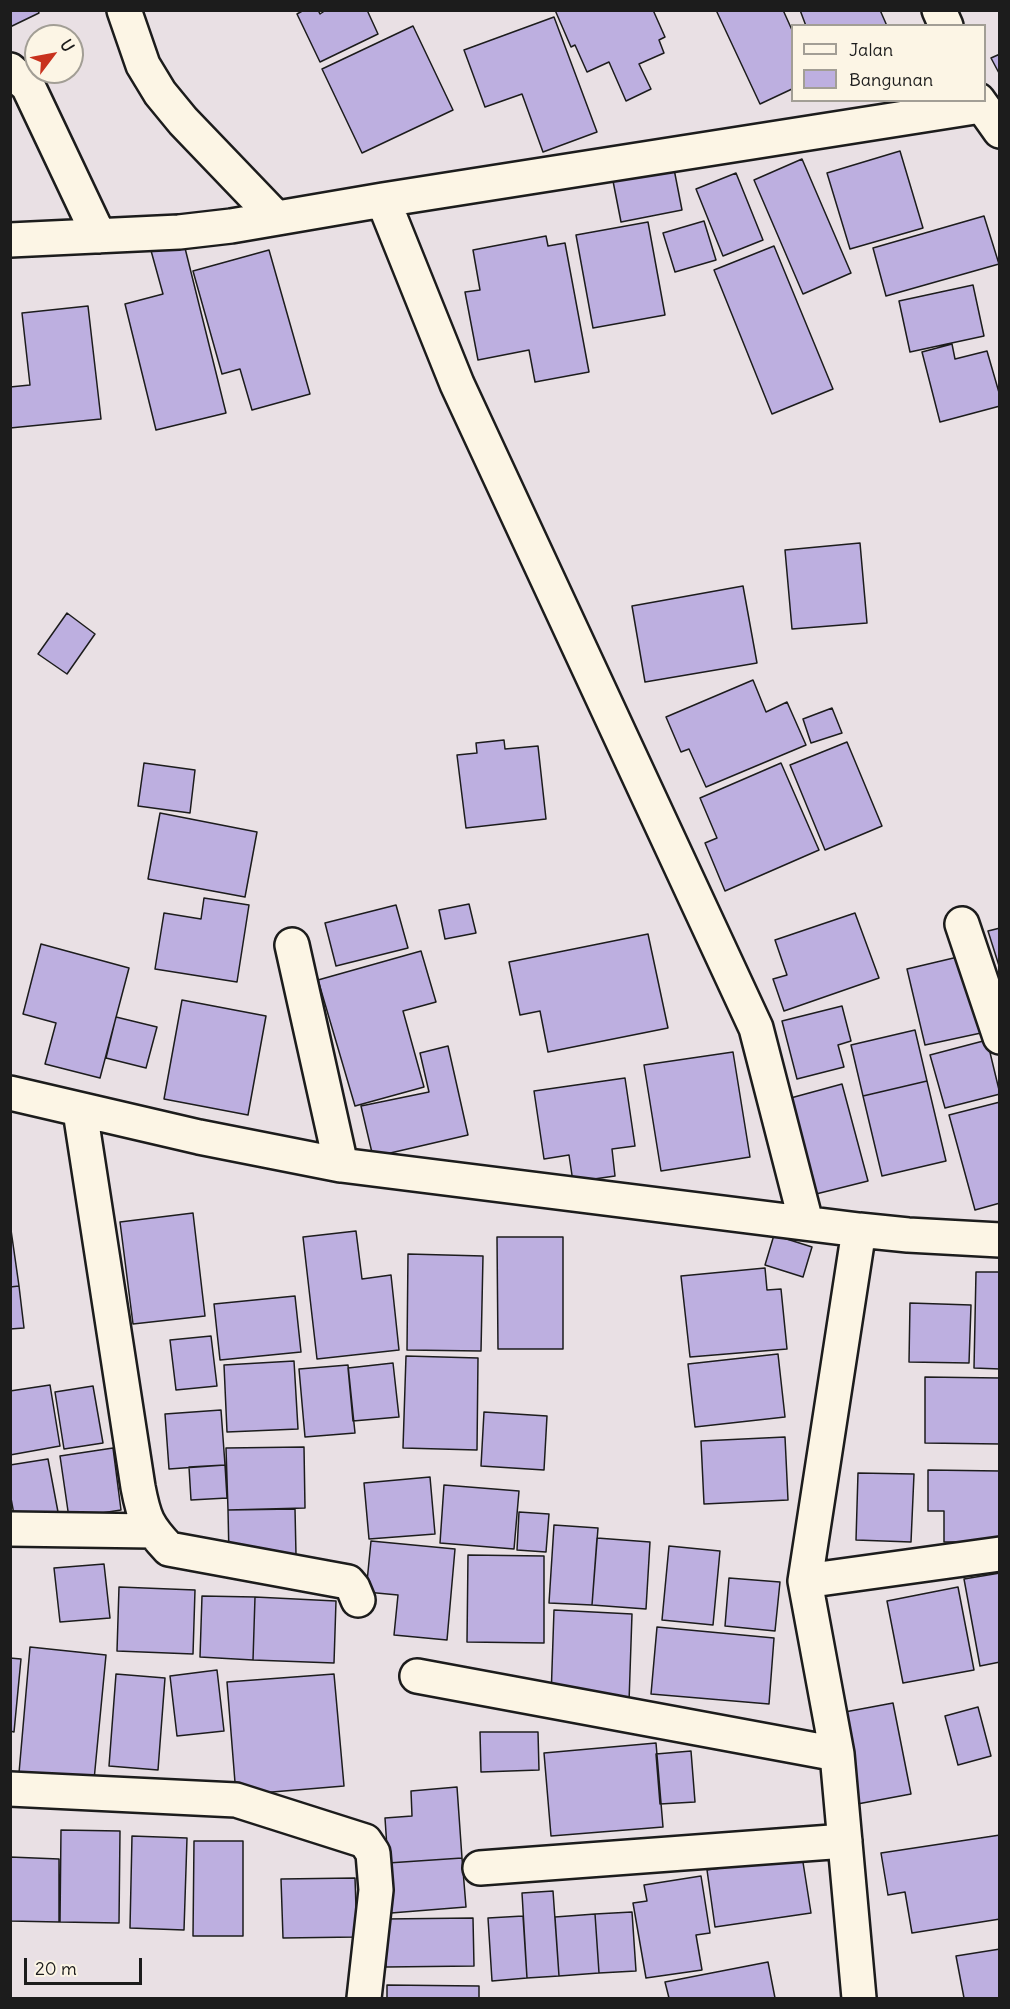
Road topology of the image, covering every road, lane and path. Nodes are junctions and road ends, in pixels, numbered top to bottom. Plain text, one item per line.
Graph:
1 (124, 10) edge
2 (939, 10) edge
3 (945, 24) edge
4 (10, 70) edge
5 (986, 113) edge
6 (383, 200) junction
7 (276, 218) junction
8 (99, 236) junction
9 (10, 240) edge
10 (962, 924) dead end
11 (292, 945) dead end
12 (999, 1037) edge
13 (10, 1093) edge
14 (80, 1110) junction
15 (340, 1165) junction
16 (806, 1222) junction
17 (859, 1230) junction
18 (999, 1240) edge
19 (10, 1529) edge
20 (152, 1531) junction
21 (999, 1554) edge
22 (805, 1581) junction
23 (358, 1599) dead end
24 (417, 1676) dead end
25 (837, 1754) junction
26 (10, 1789) edge
27 (845, 1841) junction
28 (480, 1868) dead end
29 (364, 1998) edge
30 (859, 1998) edge

1 - 7 street
2 - 3 street
4 - 8 street
5 - 6 street
6 - 7 street
6 - 16 street
7 - 8 street
8 - 9 street
10 - 12 street
11 - 15 street
13 - 14 street
14 - 15 street
14 - 20 street
15 - 16 street
16 - 17 street
17 - 18 street
17 - 22 street
19 - 20 street
20 - 23 street
21 - 22 street
22 - 25 street
24 - 25 street
25 - 27 street
26 - 29 street
27 - 28 street
27 - 30 street

